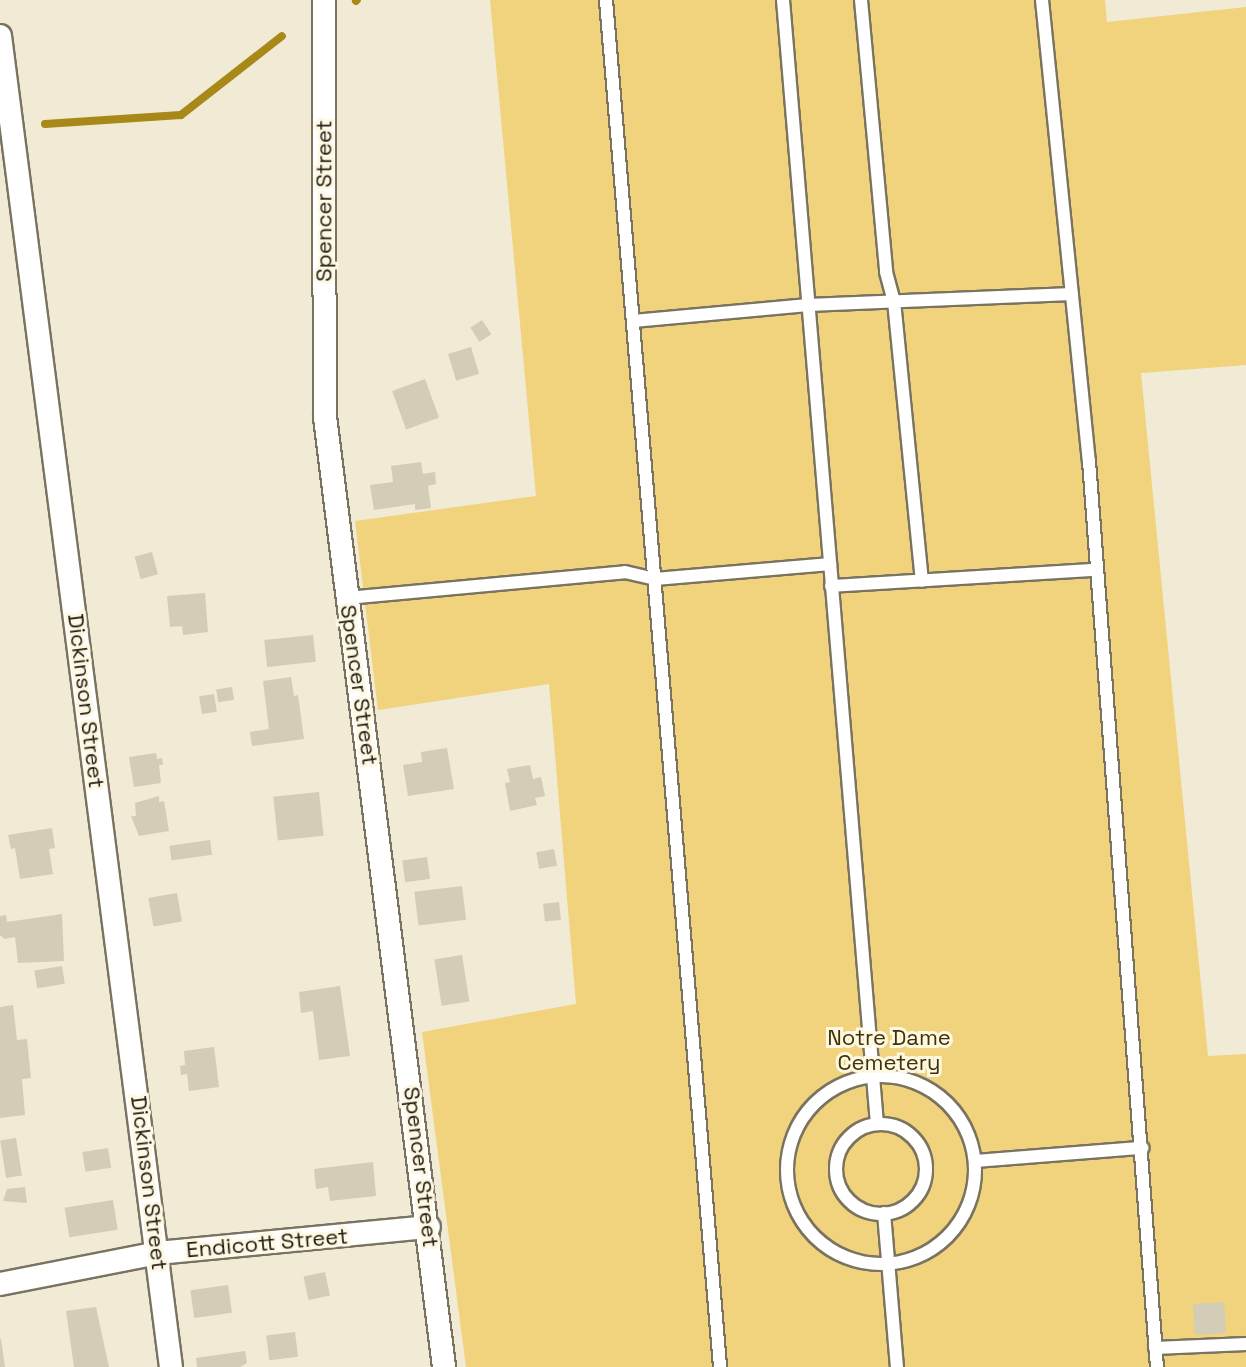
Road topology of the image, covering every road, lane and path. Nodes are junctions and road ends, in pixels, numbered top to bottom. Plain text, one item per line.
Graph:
1 (324, 0) edge
2 (606, 0) edge
3 (783, 0) edge
4 (861, 0) edge
5 (1042, 0) edge
6 (0, 36) edge
7 (1072, 294) junction
8 (894, 301) junction
9 (808, 305) junction
10 (633, 321) junction
11 (830, 564) junction
12 (1094, 570) junction
13 (655, 579) junction
14 (922, 581) junction
15 (831, 586) junction
16 (347, 598) junction
17 (873, 1075) junction
18 (877, 1124) junction
19 (1142, 1148) junction
20 (975, 1161) junction
21 (884, 1213) junction
22 (429, 1227) junction
23 (158, 1253) junction
24 (889, 1265) junction
25 (0, 1284) edge
26 (1246, 1344) edge
27 (1155, 1348) junction
28 (171, 1367) edge
29 (444, 1367) edge
30 (720, 1367) edge
31 (897, 1367) edge
32 (1157, 1367) edge

1 - 16 street, Spencer Street
2 - 10 lane
3 - 9 lane
4 - 8 lane
5 - 7 lane
6 - 23 street, Dickinson Street
7 - 8 lane
7 - 12 lane
8 - 9 lane
8 - 14 lane
9 - 10 lane
9 - 11 lane
10 - 13 lane
11 - 13 lane
11 - 15 lane
12 - 14 lane
12 - 19 lane
13 - 16 lane
13 - 30 lane
14 - 15 lane
15 - 17 lane
16 - 22 street, Spencer Street
17 - 18 lane
17 - 20 lane
17 - 24 lane
18 - 21 lane
18 - 21 lane
19 - 20 lane
19 - 27 lane
20 - 24 lane
21 - 24 lane
22 - 23 street, Endicott Street
22 - 29 street, Spencer Street
23 - 25 street, Endicott Street
23 - 28 street, Dickinson Street
24 - 31 lane
26 - 27 lane
27 - 32 lane

